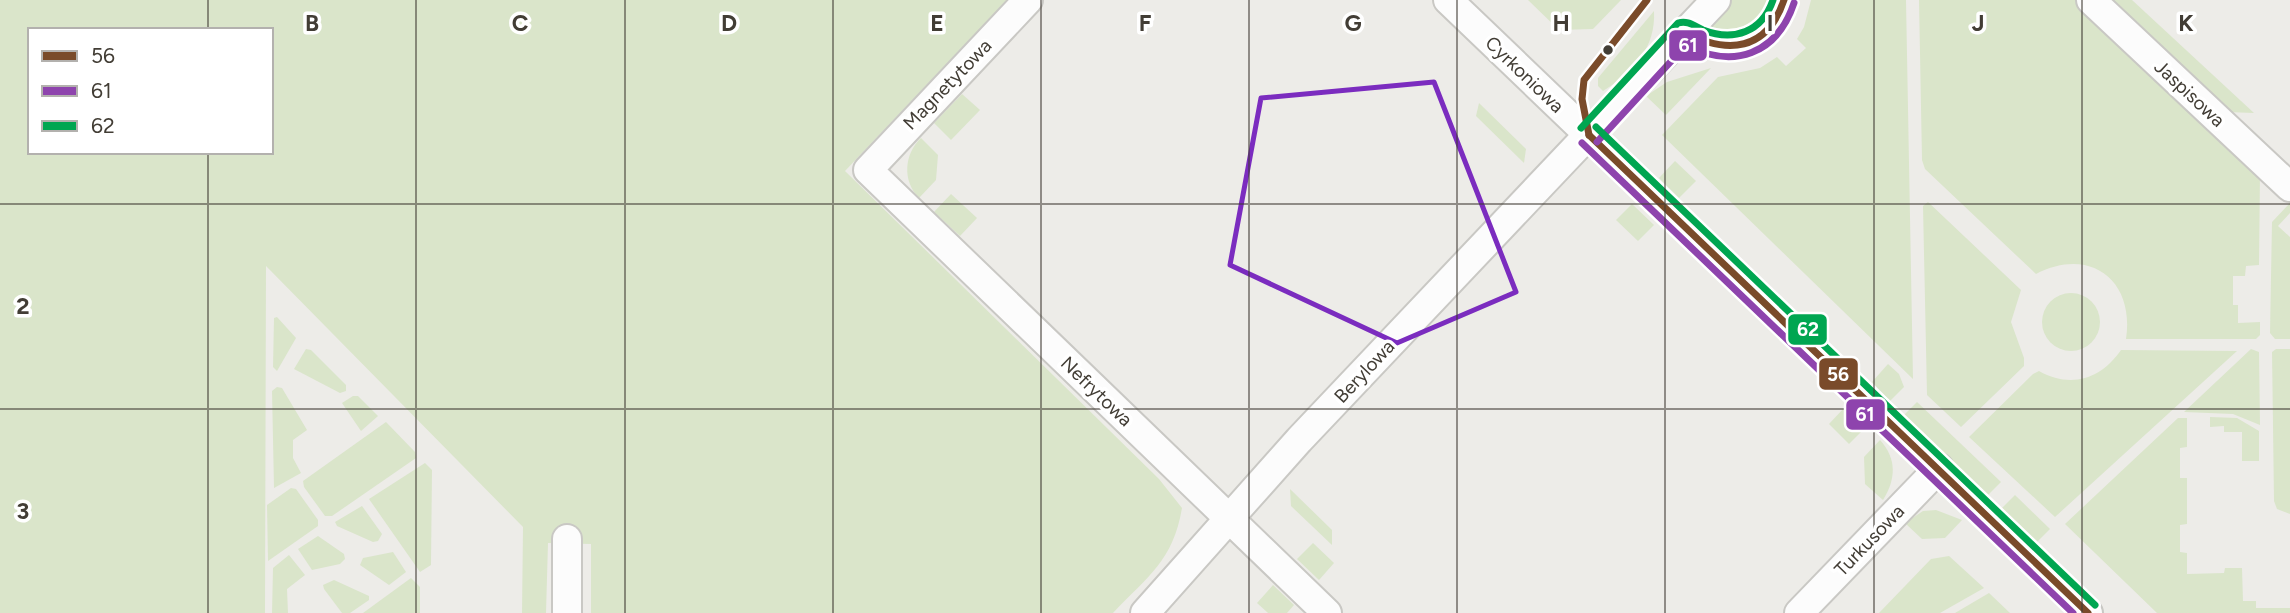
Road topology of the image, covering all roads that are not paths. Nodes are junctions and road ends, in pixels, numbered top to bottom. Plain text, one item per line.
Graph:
1 (1028, 0) edge
2 (1448, 0) edge
3 (1716, 0) edge
4 (2091, 0) edge
5 (1589, 135) junction
6 (868, 170) joint
7 (2290, 187) edge
8 (1938, 468) junction
9 (1229, 517) junction
10 (567, 539) dead end
11 (567, 613) edge
12 (1144, 613) edge
13 (1327, 613) edge
14 (1800, 613) edge
15 (2088, 613) edge

1 - 6 street, Magnetytowa
2 - 5 street, Cyrkoniowa
3 - 5 street, Berylowa
4 - 7 street, Jaspisowa
5 - 8 street, Cyrkoniowa
5 - 9 street, Berylowa
6 - 9 street, Nefrytowa
8 - 14 street, Turkusowa
8 - 15 street, Cyrkoniowa
9 - 12 street, Berylowa
9 - 13 street, Nefrytowa
10 - 11 street

